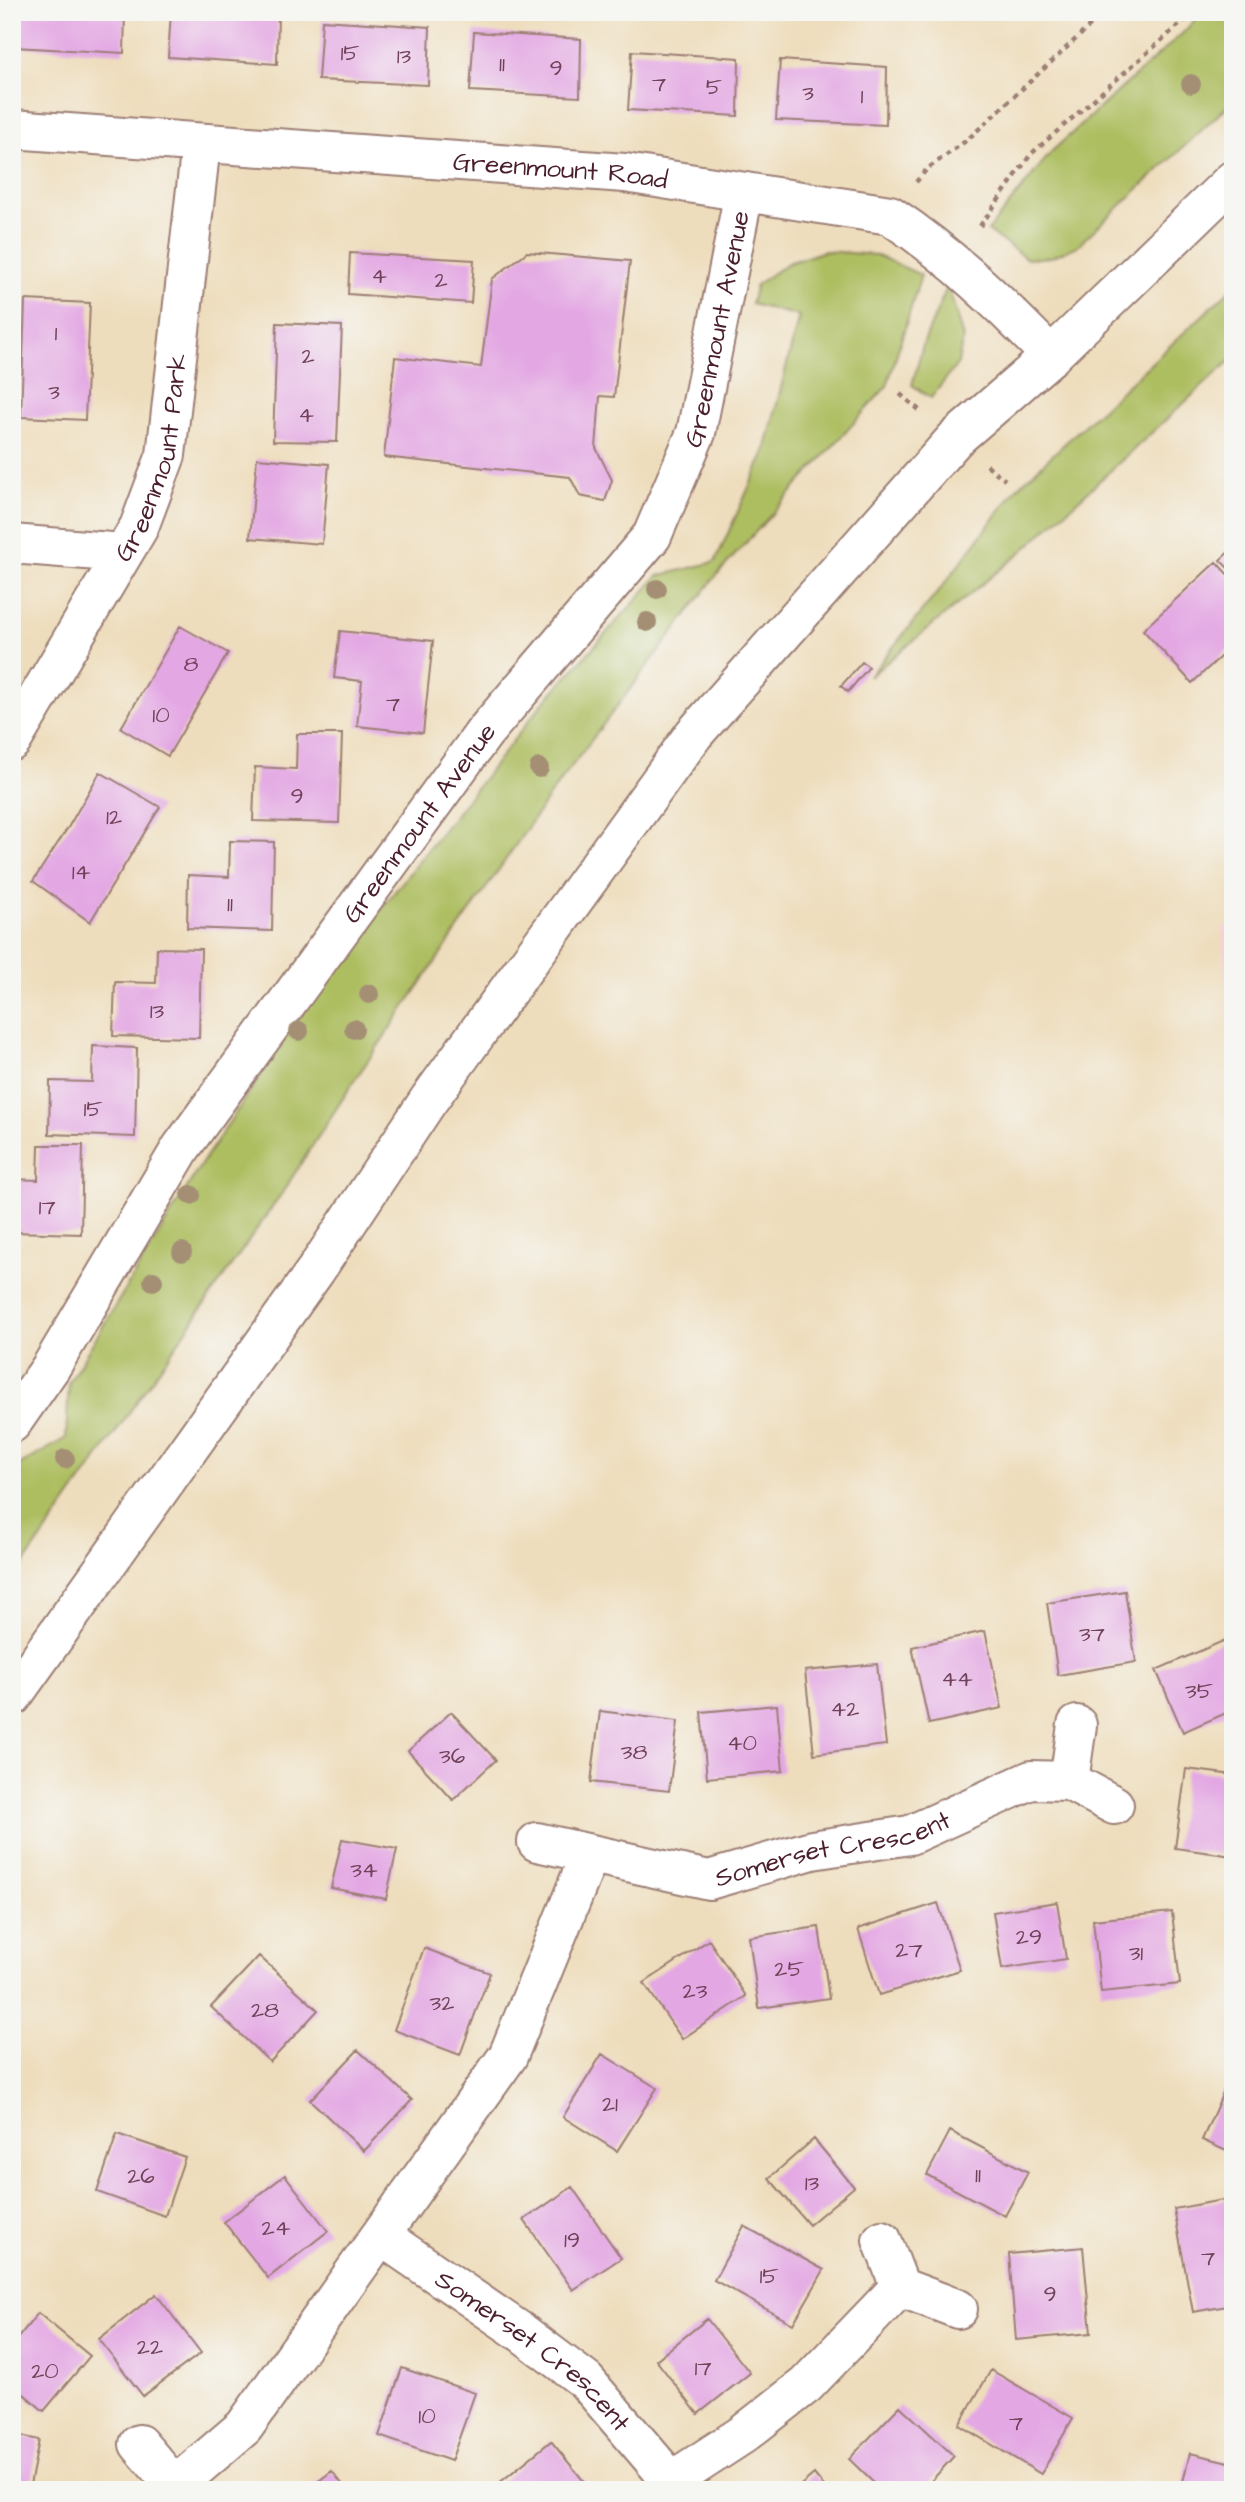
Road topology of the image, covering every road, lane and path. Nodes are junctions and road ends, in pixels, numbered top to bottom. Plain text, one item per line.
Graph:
1 (1105, 12) edge
2 (1194, 12) edge
3 (12, 129) edge
4 (201, 144) junction
5 (1233, 180) edge
6 (744, 192) junction
7 (890, 215) junction
8 (980, 226) dead end
9 (1051, 356) junction
10 (12, 544) edge
11 (123, 552) junction
12 (12, 741) edge
13 (12, 1423) edge
14 (12, 1697) edge
15 (1077, 1725) dead end
16 (1069, 1781) junction
17 (1114, 1805) dead end
18 (537, 1842) dead end
19 (590, 1854) junction
20 (381, 2236) junction
21 (882, 2240) dead end
22 (900, 2287) junction
23 (958, 2309) dead end
24 (139, 2444) dead end
25 (676, 2485) edge
26 (177, 2488) edge

1 - 7 path
2 - 8 path
3 - 4 main road, Greenmount Road
4 - 6 main road, Greenmount Road
4 - 11 main road, Greenmount Park
5 - 9 main road
6 - 7 main road, Greenmount Road
6 - 13 main road, Greenmount Avenue
7 - 9 main road, Greenmount Road
9 - 14 main road
10 - 11 main road
11 - 12 main road, Greenmount Park
15 - 16 main road
16 - 17 main road, Somerset Crescent
16 - 19 main road, Somerset Crescent
18 - 19 main road, Somerset Crescent
19 - 20 main road
20 - 25 main road, Somerset Crescent
20 - 26 main road
21 - 22 main road
22 - 23 main road
22 - 25 main road, Somerset Crescent
24 - 26 main road

